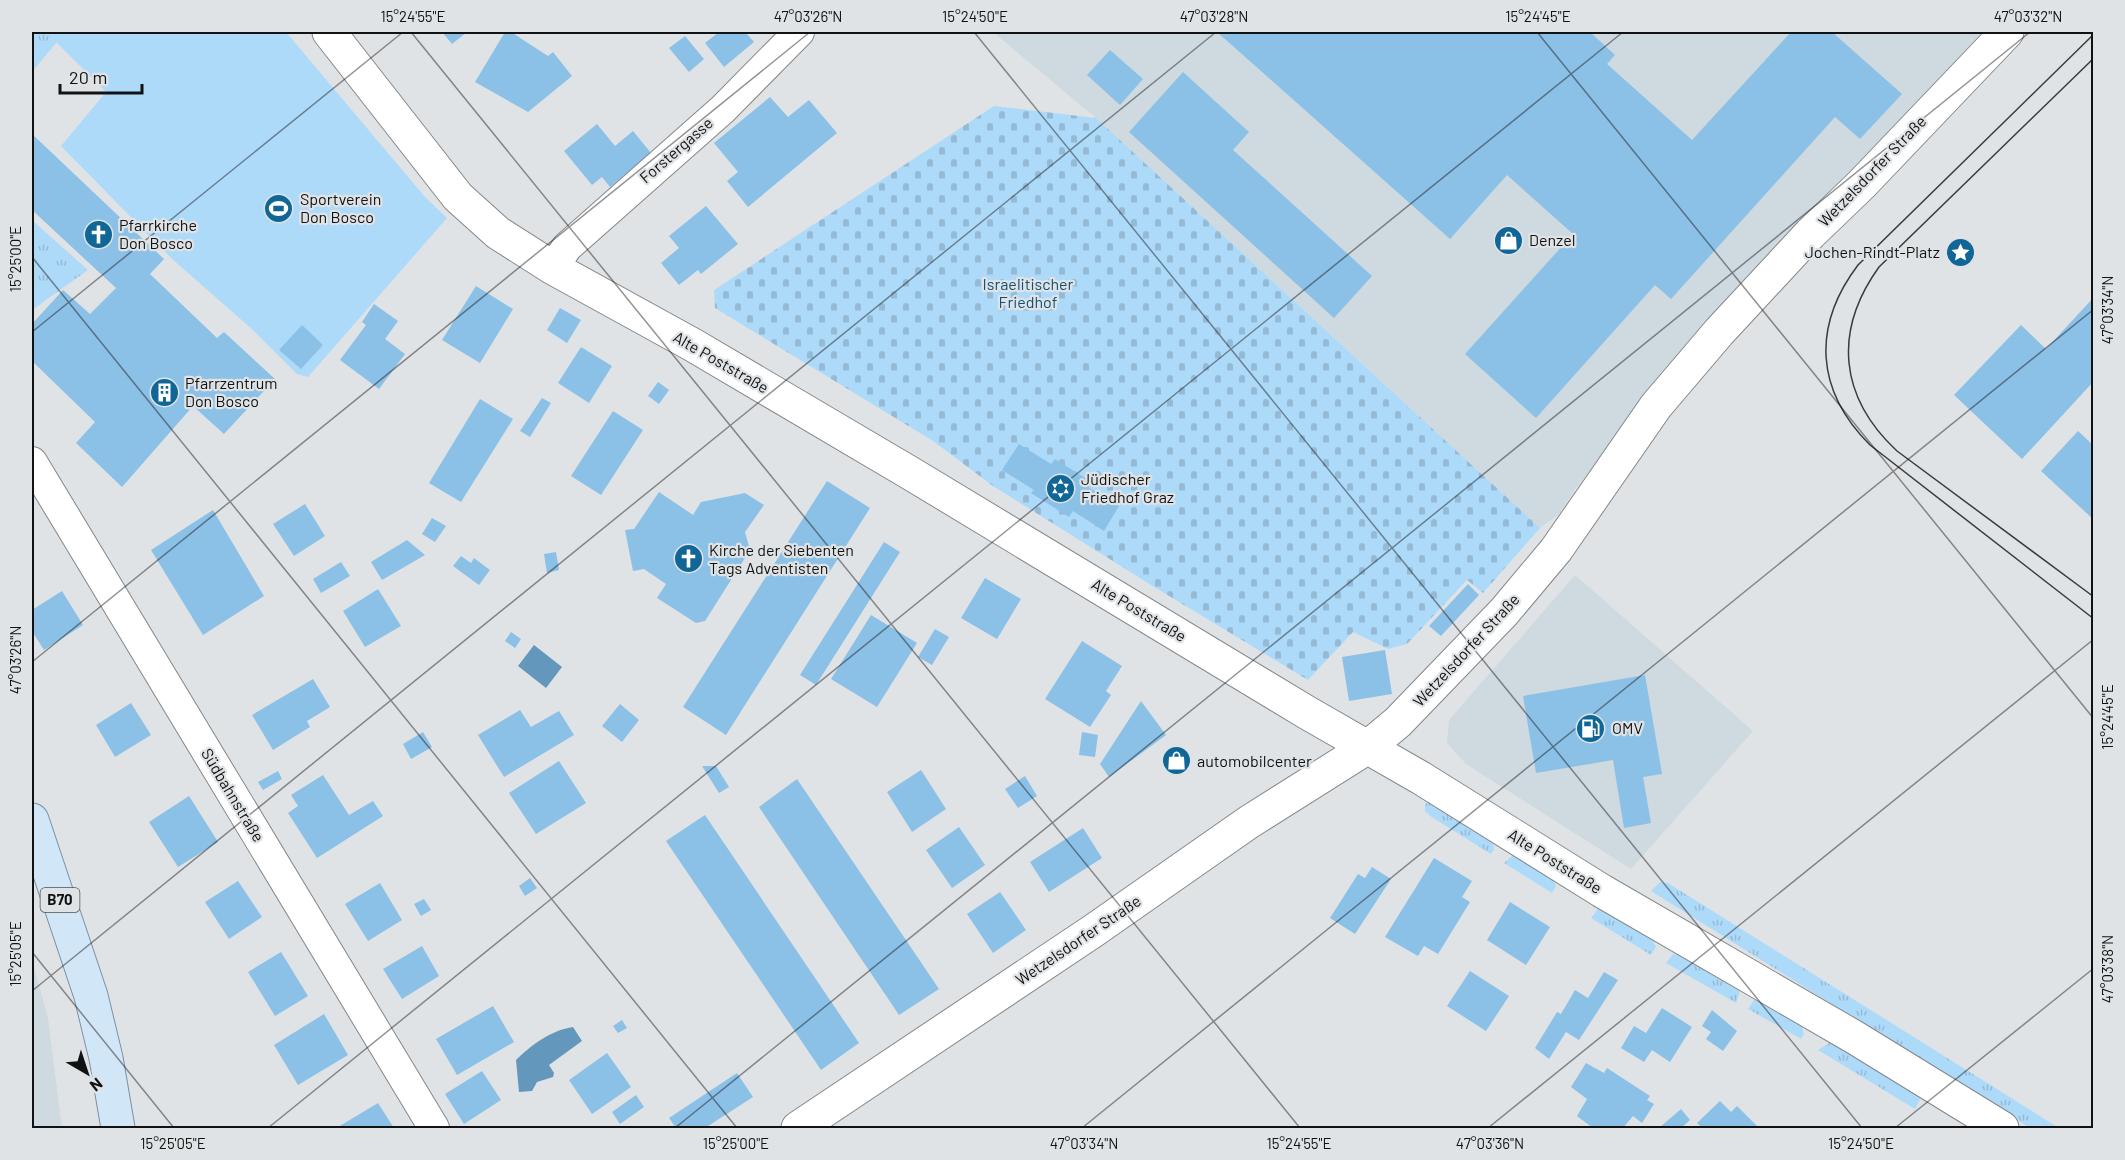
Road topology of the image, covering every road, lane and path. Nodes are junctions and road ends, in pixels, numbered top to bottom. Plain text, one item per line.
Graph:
1 (329, 32) edge
2 (2007, 32) edge
3 (795, 33) edge
4 (553, 268) junction
5 (32, 462) edge
6 (1368, 747) junction
7 (32, 820) edge
8 (118, 1128) edge
9 (435, 1128) edge
10 (798, 1128) edge
11 (2002, 1128) edge

1 - 4 main road, Alte Poststraße
2 - 6 main road, Wetzelsdorfer Straße
3 - 4 street, Forstergasse
4 - 6 main road, Alte Poststraße
5 - 9 street, Südbahnstraße
6 - 10 main road, Wetzelsdorfer Straße
6 - 11 main road, Alte Poststraße
7 - 8 main road, B70

